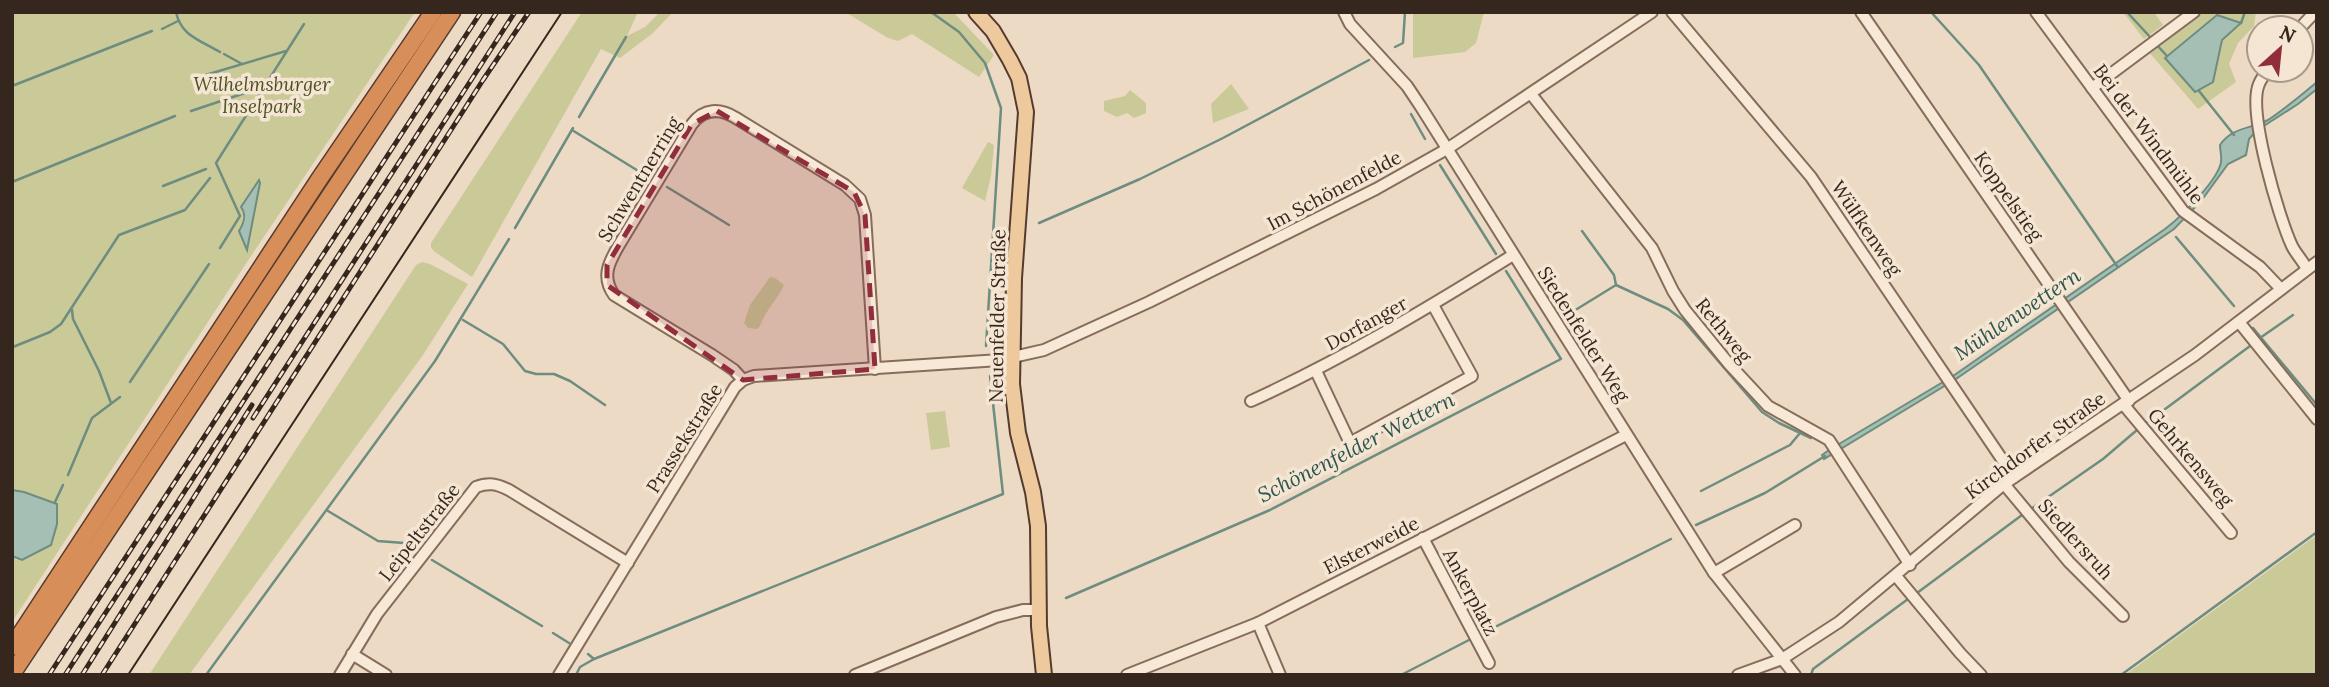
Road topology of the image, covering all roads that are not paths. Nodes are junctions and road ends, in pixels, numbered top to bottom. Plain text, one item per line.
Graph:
1 (433, 12) edge
2 (452, 12) edge
3 (976, 12) edge
4 (1344, 12) edge
5 (1652, 12) edge
6 (1672, 12) edge
7 (1861, 12) edge
8 (2036, 12) edge
9 (2194, 12) edge
10 (2259, 84) edge
11 (2092, 88) junction
12 (1531, 94) junction
13 (1447, 149) junction
14 (1513, 254) junction
15 (2312, 265) edge
16 (2281, 289) junction
17 (1433, 306) junction
18 (2239, 322) junction
19 (1012, 358) junction
20 (875, 369) junction
21 (1316, 371) junction
22 (743, 380) junction
23 (1251, 401) dead end
24 (2126, 402) junction
25 (2317, 419) edge
26 (1626, 435) junction
27 (2014, 477) junction
28 (2004, 484) junction
29 (1795, 525) dead end
30 (2231, 533) dead end
31 (1423, 538) junction
32 (628, 563) junction
33 (1910, 565) junction
34 (1714, 573) junction
35 (1896, 576) junction
36 (1039, 610) junction
37 (2123, 616) dead end
38 (1258, 623) junction
39 (12, 647) edge
40 (352, 654) junction
41 (1782, 659) junction
42 (1489, 663) dead end
43 (12, 674) edge
44 (340, 675) edge
45 (386, 675) edge
46 (559, 675) edge
47 (855, 675) edge
48 (1044, 675) edge
49 (1127, 675) edge
50 (1280, 675) edge
51 (1738, 675) edge
52 (1795, 675) edge
53 (1981, 675) edge

1 - 39 highway
2 - 43 highway
3 - 19 main road, Neuenfelder Straße
4 - 13 street, Siedenfelder Weg
5 - 12 street, Im Schönenfelde
6 - 27 street, Wülfkenweg
7 - 24 street, Koppelstieg
8 - 11 street, Bei der Windmühle
9 - 11 street
10 - 15 street
11 - 16 street, Bei der Windmühle
12 - 13 street, Im Schönenfelde
12 - 33 street, Rethweg
13 - 14 street, Siedenfelder Weg
13 - 19 street, Im Schönenfelde
14 - 17 street, Dorfanger
14 - 26 street, Siedenfelder Weg
15 - 16 street, Kirchdorfer Straße
16 - 18 street, Kirchdorfer Straße
17 - 21 street, Dorfanger
17 - 21 street, Dorfanger
18 - 24 street, Kirchdorfer Straße
18 - 25 street
19 - 20 street, Prassekstraße
19 - 36 main road, Neuenfelder Straße
20 - 22 street, Prassekstraße
20 - 22 street, Schwentnerring
21 - 23 street, Dorfanger
22 - 32 street, Prassekstraße
24 - 27 street, Kirchdorfer Straße
24 - 30 street, Gehrkensweg
26 - 31 street, Elsterweide
26 - 34 street, Siedenfelder Weg
27 - 28 street, Kirchdorfer Straße
28 - 33 street, Kirchdorfer Straße
28 - 37 street, Siedlersruh
29 - 34 street
31 - 38 street, Elsterweide
31 - 42 street, Ankerplatz
32 - 40 street, Leipeltstraße
32 - 46 street, Prassekstraße
33 - 35 street, Kirchdorfer Straße
34 - 41 street, Siedenfelder Weg
35 - 41 street, Kirchdorfer Straße
35 - 53 street
36 - 47 street
36 - 48 main road, Neuenfelder Straße
38 - 49 street, Elsterweide
38 - 50 street
40 - 44 street, Leipeltstraße
40 - 45 street
41 - 51 street, Kirchdorfer Straße
41 - 52 street, Siedenfelder Weg

